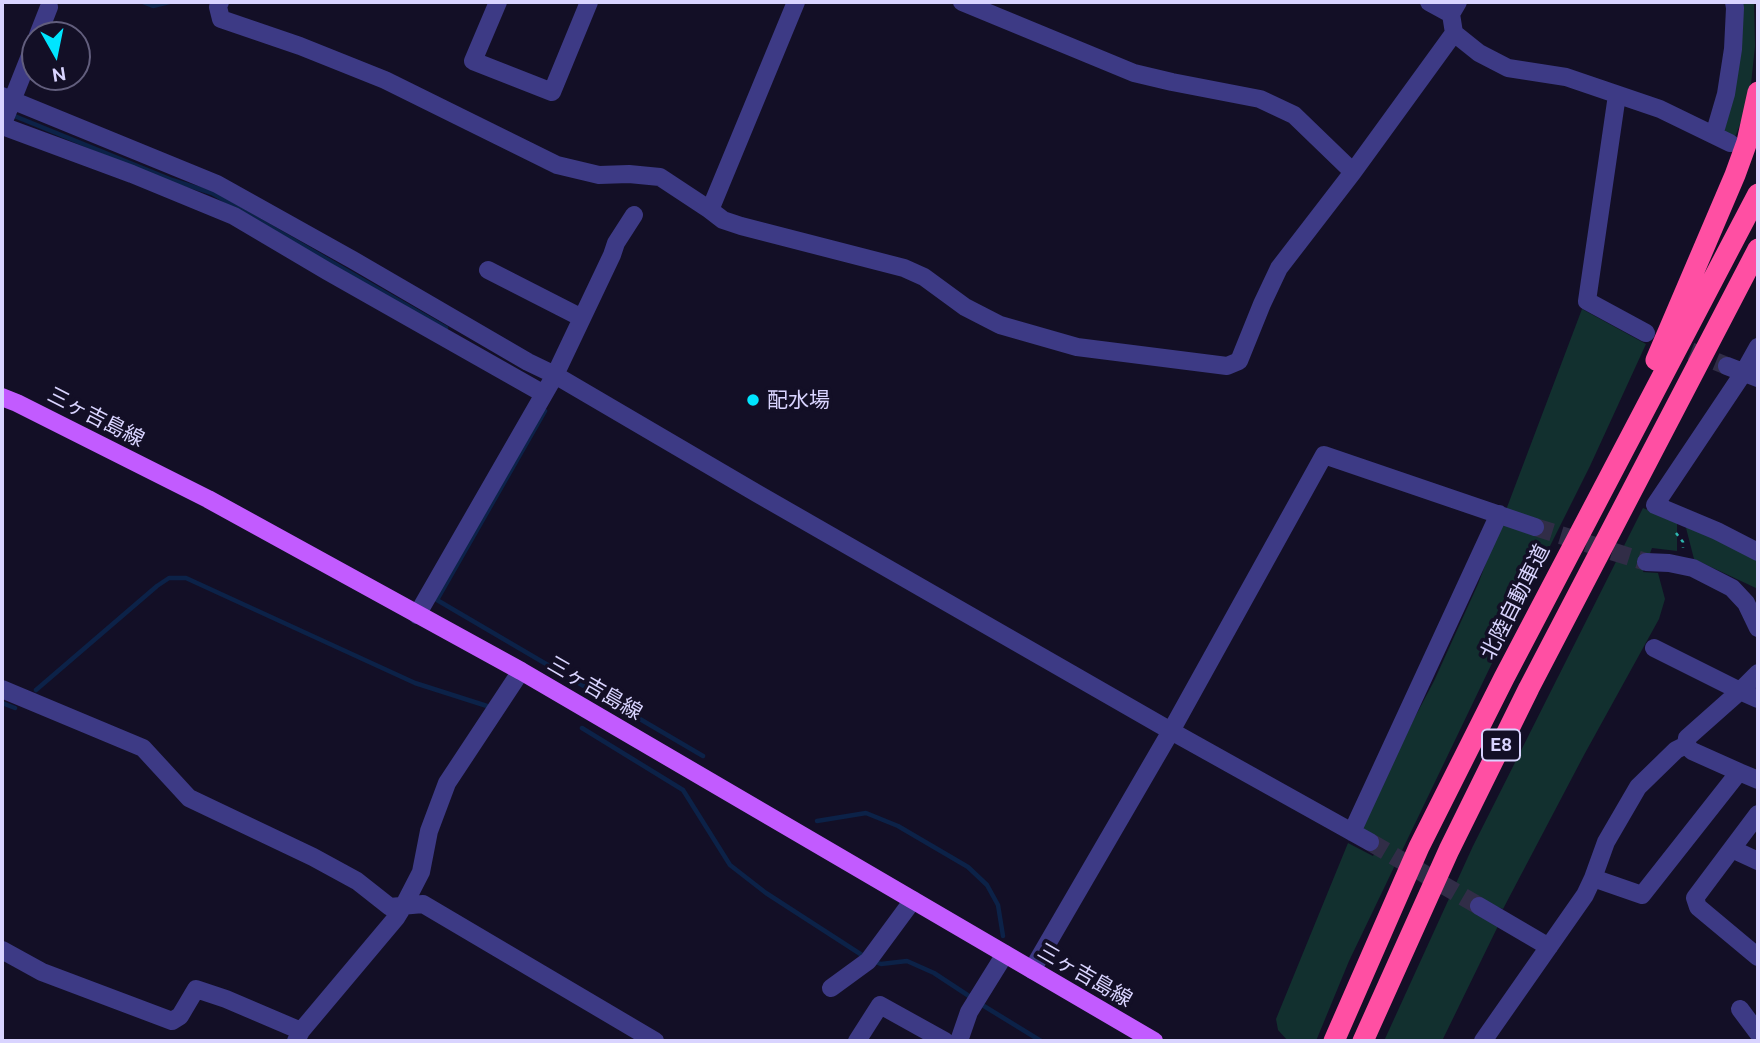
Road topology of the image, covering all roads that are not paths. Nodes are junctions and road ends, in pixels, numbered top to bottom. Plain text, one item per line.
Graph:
1 (220, 2) edge
2 (498, 2) edge
3 (589, 2) edge
4 (796, 2) edge
5 (962, 2) edge
6 (1429, 2) edge
7 (1734, 2) edge
8 (50, 7) dead end
9 (1455, 8) edge
10 (44, 21) edge
11 (1454, 33) junction
12 (21, 72) edge
13 (1758, 92) edge
14 (1617, 95) junction
15 (8, 99) edge
16 (2, 125) edge
17 (1353, 172) junction
18 (1758, 194) edge
19 (710, 211) junction
20 (634, 215) dead end
21 (1758, 249) edge
22 (1758, 268) edge
23 (488, 270) dead end
24 (582, 318) junction
25 (1646, 333) tunnel mouth
26 (1758, 347) edge
27 (1743, 372) edge
28 (555, 375) junction
29 (544, 394) junction
30 (2, 397) edge
31 (1650, 454) junction
32 (1499, 514) junction
33 (1535, 527) tunnel mouth
34 (1580, 532) junction
35 (1758, 552) edge
36 (1646, 562) tunnel mouth
37 (417, 615) junction
38 (1758, 628) edge
39 (1654, 648) dead end
40 (521, 671) junction
41 (1758, 673) edge
42 (2, 689) edge
43 (1740, 691) junction
44 (1758, 699) edge
45 (1171, 731) junction
46 (1686, 745) junction
47 (1739, 772) junction
48 (1758, 780) edge
49 (1758, 814) edge
50 (1352, 832) junction
51 (1370, 842) tunnel mouth
52 (1732, 849) junction
53 (1758, 861) edge
54 (1593, 878) junction
55 (913, 900) junction
56 (404, 905) junction
57 (1479, 906) tunnel mouth
58 (1549, 947) junction
59 (2, 950) edge
60 (1005, 954) junction
61 (1758, 957) edge
62 (1032, 970) junction
63 (831, 988) dead end
64 (1740, 1009) dead end
65 (1758, 1033) edge
66 (298, 1036) edge
67 (655, 1041) edge
68 (857, 1041) edge
69 (945, 1041) edge
70 (959, 1041) edge
71 (1154, 1041) edge
72 (1334, 1041) edge
73 (1363, 1041) edge
74 (1483, 1041) edge

1 - 19 street
2 - 3 street
4 - 19 street
5 - 17 street
6 - 9 street
7 - 14 street
8 - 10 street
9 - 11 street
11 - 14 street
11 - 17 street
12 - 15 street
13 - 34 highway
14 - 25 street
15 - 16 street
15 - 28 street
16 - 29 street
17 - 19 street
18 - 34 highway, 北陸自動車道 / E8
20 - 24 street
21 - 31 highway, E8
22 - 31 highway
23 - 24 street
24 - 28 street
26 - 27 street
27 - 35 street
28 - 29 street
28 - 45 street
29 - 37 street
30 - 37 main road, 三ヶ吉島線
31 - 73 highway, E8
32 - 33 street
32 - 45 street
32 - 50 street
34 - 72 highway, 北陸自動車道 / E8
36 - 38 street
37 - 40 main road, 三ヶ吉島線
39 - 43 street
40 - 55 main road, 三ヶ吉島線
40 - 56 street
41 - 43 street
42 - 56 street
43 - 44 street
43 - 46 street
45 - 50 street
45 - 62 street
46 - 47 street
46 - 54 street
47 - 48 street
47 - 54 street
49 - 52 street
50 - 51 street
52 - 53 street
52 - 61 street
54 - 58 street
55 - 60 main road, 三ヶ吉島線
55 - 63 street
56 - 66 street
56 - 67 street
57 - 58 street
58 - 74 street
59 - 66 street
60 - 62 main road, 三ヶ吉島線
60 - 70 street
62 - 71 main road, 三ヶ吉島線
64 - 65 street
68 - 69 street

